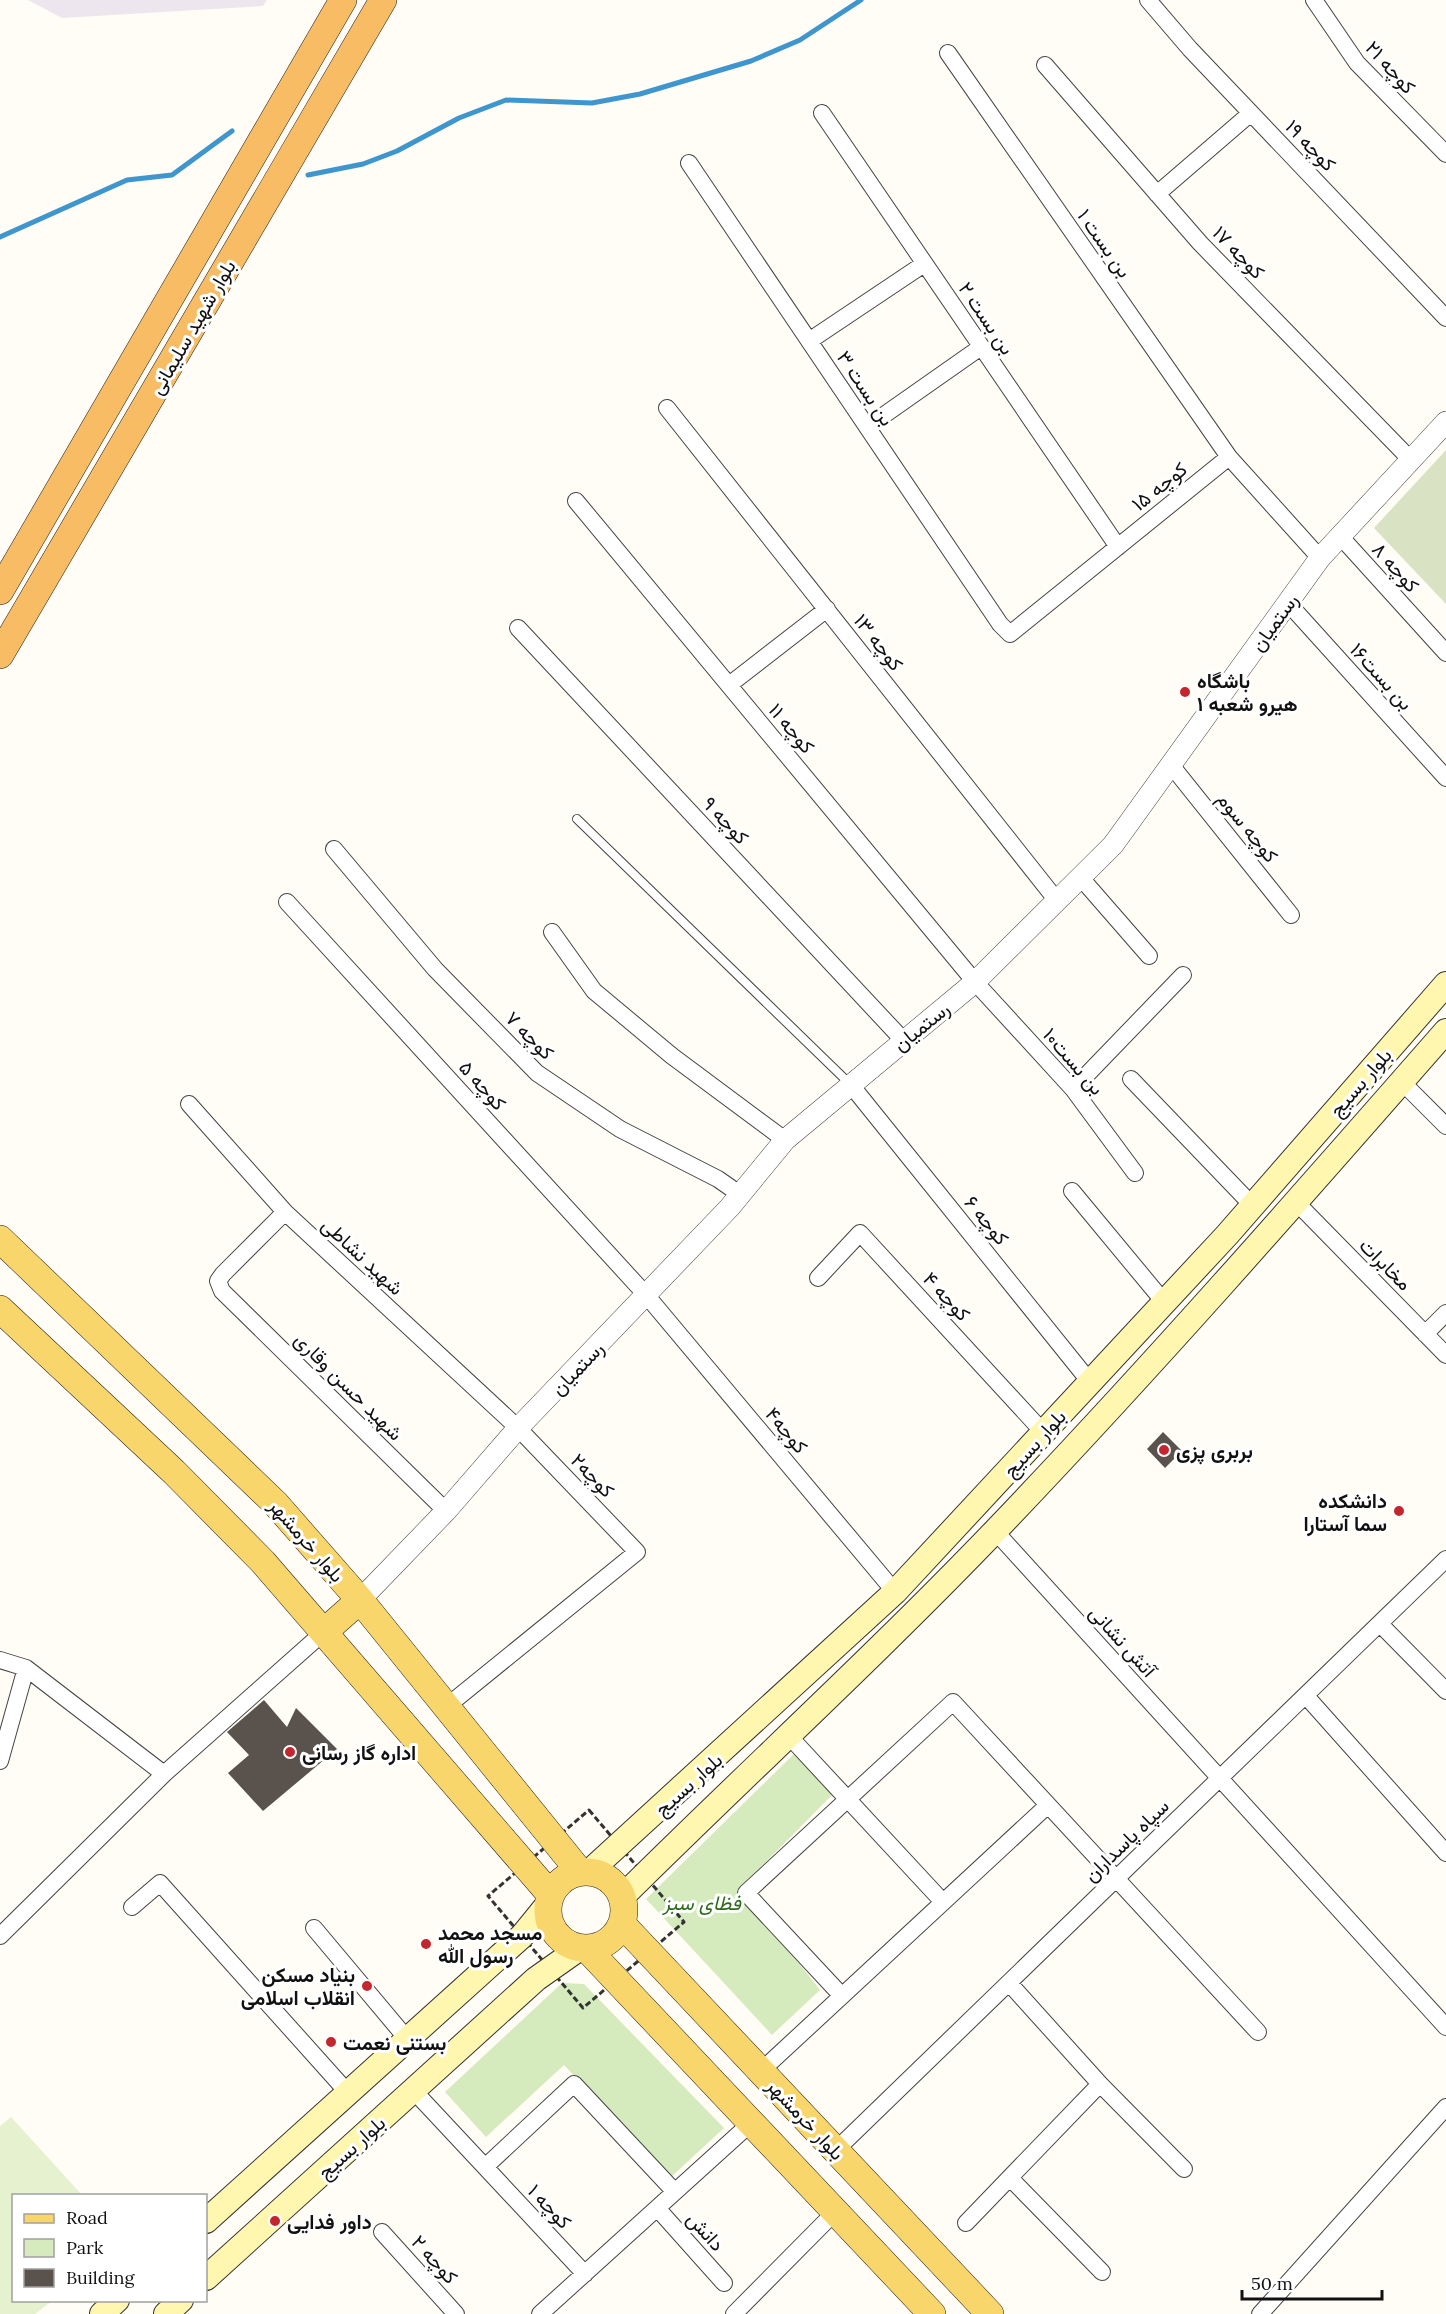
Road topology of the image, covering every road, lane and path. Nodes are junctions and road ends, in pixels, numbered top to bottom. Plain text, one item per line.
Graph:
1 (343, 0) edge
2 (383, 0) edge
3 (1148, 0) edge
4 (1314, 0) edge
5 (948, 53) dead end
6 (1045, 65) dead end
7 (822, 113) dead end
8 (1251, 113) junction
9 (1446, 154) edge
10 (689, 163) dead end
11 (1157, 194) junction
12 (924, 264) junction
13 (1446, 318) edge
14 (809, 341) junction
15 (981, 347) junction
16 (668, 408) dead end
17 (1446, 422) edge
18 (867, 427) junction
19 (1228, 457) junction
20 (1411, 460) junction
21 (576, 501) dead end
22 (1340, 536) junction
23 (1118, 547) junction
24 (1320, 558) junction
25 (0, 591) edge
26 (1288, 603) junction
27 (827, 609) junction
28 (518, 628) dead end
29 (1010, 634) joint
30 (1446, 653) edge
31 (0, 655) edge
32 (729, 685) junction
33 (1171, 765) junction
34 (1446, 778) edge
35 (577, 819) dead end
36 (334, 849) dead end
37 (1081, 878) junction
38 (287, 902) dead end
39 (1058, 902) junction
40 (1291, 915) dead end
41 (552, 932) dead end
42 (1149, 956) dead end
43 (1184, 975) dead end
44 (975, 982) junction
45 (1446, 984) edge
46 (1446, 1031) edge
47 (903, 1040) junction
48 (1379, 1060) junction
49 (1131, 1078) dead end
50 (1402, 1082) junction
51 (851, 1085) junction
52 (1073, 1089) junction
53 (189, 1104) dead end
54 (1446, 1126) edge
55 (786, 1140) junction
56 (1135, 1173) dead end
57 (1072, 1191) dead end
58 (741, 1195) junction
59 (1296, 1202) junction
60 (1252, 1205) junction
61 (285, 1212) junction
62 (0, 1239) edge
63 (818, 1278) dead end
64 (647, 1296) junction
65 (1164, 1302) junction
66 (0, 1309) edge
67 (1446, 1313) edge
68 (1425, 1334) junction
69 (1446, 1355) edge
70 (1090, 1382) junction
71 (518, 1428) junction
72 (1044, 1433) junction
73 (977, 1506) junction
74 (446, 1511) junction
75 (995, 1531) junction
76 (1446, 1559) edge
77 (895, 1592) junction
78 (360, 1600) junction
79 (1380, 1624) junction
80 (325, 1631) junction
81 (0, 1660) edge
82 (26, 1668) junction
83 (1446, 1691) edge
84 (1306, 1696) junction
85 (446, 1707) junction
86 (789, 1736) junction
87 (0, 1761) edge
88 (164, 1774) junction
89 (1220, 1778) junction
90 (848, 1799) junction
91 (1048, 1805) junction
92 (554, 1840) junction
93 (620, 1846) junction
94 (1446, 1853) edge
95 (525, 1864) junction
96 (585, 1871) junction
97 (644, 1875) junction
98 (1116, 1878) junction
99 (622, 1897) junction
100 (549, 1899) junction
101 (943, 1902) junction
102 (132, 1907) dead end
103 (622, 1924) junction
104 (314, 1928) dead end
105 (0, 1936) edge
106 (522, 1936) junction
107 (583, 1948) junction
108 (649, 1952) junction
109 (550, 1969) junction
110 (616, 1980) junction
111 (1009, 1983) junction
112 (842, 1996) junction
113 (1446, 2027) edge
114 (1258, 2032) dead end
115 (408, 2040) junction
116 (761, 2071) junction
117 (1100, 2084) junction
118 (413, 2090) junction
119 (349, 2094) junction
120 (1446, 2107) edge
121 (751, 2122) junction
122 (836, 2150) junction
123 (485, 2167) junction
124 (1184, 2169) dead end
125 (1010, 2178) junction
126 (675, 2192) junction
127 (657, 2208) junction
128 (891, 2209) junction
129 (835, 2212) junction
130 (207, 2221) edge
131 (966, 2223) dead end
132 (382, 2232) dead end
133 (861, 2240) junction
134 (1102, 2272) dead end
135 (585, 2274) junction
136 (207, 2277) edge
137 (724, 2283) dead end
138 (116, 2302) edge
139 (180, 2302) edge
140 (102, 2314) edge
141 (166, 2314) edge
142 (456, 2314) edge
143 (540, 2314) edge
144 (734, 2314) edge
145 (932, 2314) edge
146 (990, 2314) edge
147 (1260, 2314) edge

1 - 25 highway, بلوار شهید سلیمانی
2 - 31 highway, بلوار شهید سلیمانی
3 - 8 street, کوچه ۱۹
4 - 9 street, کوچه ۲۱
5 - 19 street, بن بست ۱
6 - 11 street, کوچه ۱۷
7 - 12 street, بن بست ۲
8 - 11 street
8 - 13 street, کوچه ۱۹
10 - 14 street, بن بست ۳
11 - 20 street, کوچه ۱۷
12 - 14 street
12 - 15 street, بن بست ۲
14 - 18 street, بن بست ۳
15 - 18 street
15 - 23 street, بن بست ۲
16 - 27 street, کوچه ۱۳
17 - 20 street, رستمیان
18 - 29 street, بن بست ۳
19 - 23 street, کوچه ۱۵
19 - 24 street
20 - 22 street, رستمیان
21 - 32 street, کوچه ۱۱
22 - 24 street, رستمیان
22 - 30 street, کوچه ۸
23 - 29 street, کوچه ۱۵
24 - 26 street, رستمیان
26 - 33 street, رستمیان
26 - 34 street, بن بست۱۶
27 - 32 street
27 - 39 street, کوچه ۱۳
28 - 47 street, کوچه ۹
32 - 44 street, کوچه ۱۱
33 - 37 street, رستمیان
33 - 40 street, کوچه سوم
35 - 51 lane
36 - 58 street, کوچه ۷
37 - 39 street, رستمیان
37 - 42 street
38 - 64 street, کوچه ۵
39 - 44 street, رستمیان
41 - 55 street
43 - 52 street
44 - 47 street, رستمیان
44 - 52 street, بن بست۱۰
45 - 48 main road, بلوار بسیج
46 - 50 main road, بلوار بسیج
47 - 51 street, رستمیان
48 - 50 main road
48 - 60 main road, بلوار بسیج
49 - 60 street
50 - 54 street
50 - 59 main road, بلوار بسیج
51 - 55 street, رستمیان
51 - 70 street, کوچه ۶
52 - 56 street, بن بست۱۰
53 - 61 street, شهید نشاطی
55 - 58 street, رستمیان
57 - 65 street
58 - 64 street, رستمیان
59 - 68 street, مخابرات
59 - 75 main road, بلوار بسیج
60 - 65 main road, بلوار بسیج
61 - 71 street, شهید نشاطی
61 - 74 street, شهید حسن وقاری
62 - 78 main road, بلوار خرمشهر
63 - 72 street, کوچه ۴
64 - 71 street, رستمیان
64 - 77 street, کوچه۴
65 - 70 main road, بلوار بسیج
66 - 80 main road
67 - 68 street
68 - 69 street, مخابرات
70 - 72 main road, بلوار بسیج
71 - 74 street, رستمیان
71 - 85 street, کوچه۲
72 - 73 main road, بلوار بسیج
73 - 75 main road
73 - 77 main road, بلوار بسیج
74 - 78 street, رستمیان
75 - 86 main road, بلوار بسیج
75 - 89 street, آتش نشانی
76 - 79 street, سپاه پاسداران
77 - 93 main road, بلوار بسیج
78 - 80 main road
78 - 85 main road, بلوار خرمشهر
79 - 83 street
79 - 84 street, سپاه پاسداران
80 - 88 street
80 - 95 main road
81 - 82 street
82 - 87 street
82 - 88 street
84 - 89 street, سپاه پاسداران
84 - 94 street
85 - 92 main road, بلوار خرمشهر
86 - 90 street
86 - 97 main road, بلوار بسیج
88 - 105 street
89 - 98 street, سپاه پاسداران
89 - 113 street, آتش نشانی
90 - 91 street
90 - 101 street
90 - 112 street
91 - 98 street
91 - 101 street
92 - 93 path
92 - 95 path
92 - 96 main road, بلوار خرمشهر
93 - 96 main road, بلوار بسیج
93 - 97 path
95 - 100 main road
95 - 106 path
96 - 99 main road
96 - 100 main road
97 - 99 main road, بلوار بسیج
97 - 108 path
98 - 111 street, سپاه پاسداران
98 - 114 street
99 - 103 main road
100 - 106 main road, بلوار بسیج
100 - 107 main road
101 - 112 street
102 - 119 street
103 - 107 main road
103 - 108 main road, بلوار خرمشهر
104 - 115 street
106 - 109 path
106 - 115 main road, بلوار بسیج
107 - 109 main road, بلوار بسیج
107 - 110 main road
108 - 110 path
108 - 116 main road, بلوار خرمشهر
109 - 110 path
109 - 118 main road, بلوار بسیج
110 - 121 main road
111 - 117 street
111 - 122 street, سپاه پاسداران
112 - 116 street
115 - 119 main road, بلوار بسیج
116 - 122 main road, بلوار خرمشهر
117 - 124 street
117 - 125 street
118 - 123 street, کوچه ۱
118 - 136 main road, بلوار بسیج
119 - 130 main road, بلوار بسیج
120 - 147 street
121 - 126 street
121 - 129 main road
122 - 128 main road, بلوار خرمشهر
123 - 126 street
123 - 135 street, کوچه ۱
125 - 131 street
125 - 134 street
126 - 127 street
127 - 135 street
127 - 137 street, دانش
128 - 133 main road
128 - 146 main road, بلوار خرمشهر
129 - 133 main road
129 - 144 street
132 - 142 street, کوچه ۲
133 - 145 main road
135 - 143 street
138 - 140 main road
139 - 141 main road

